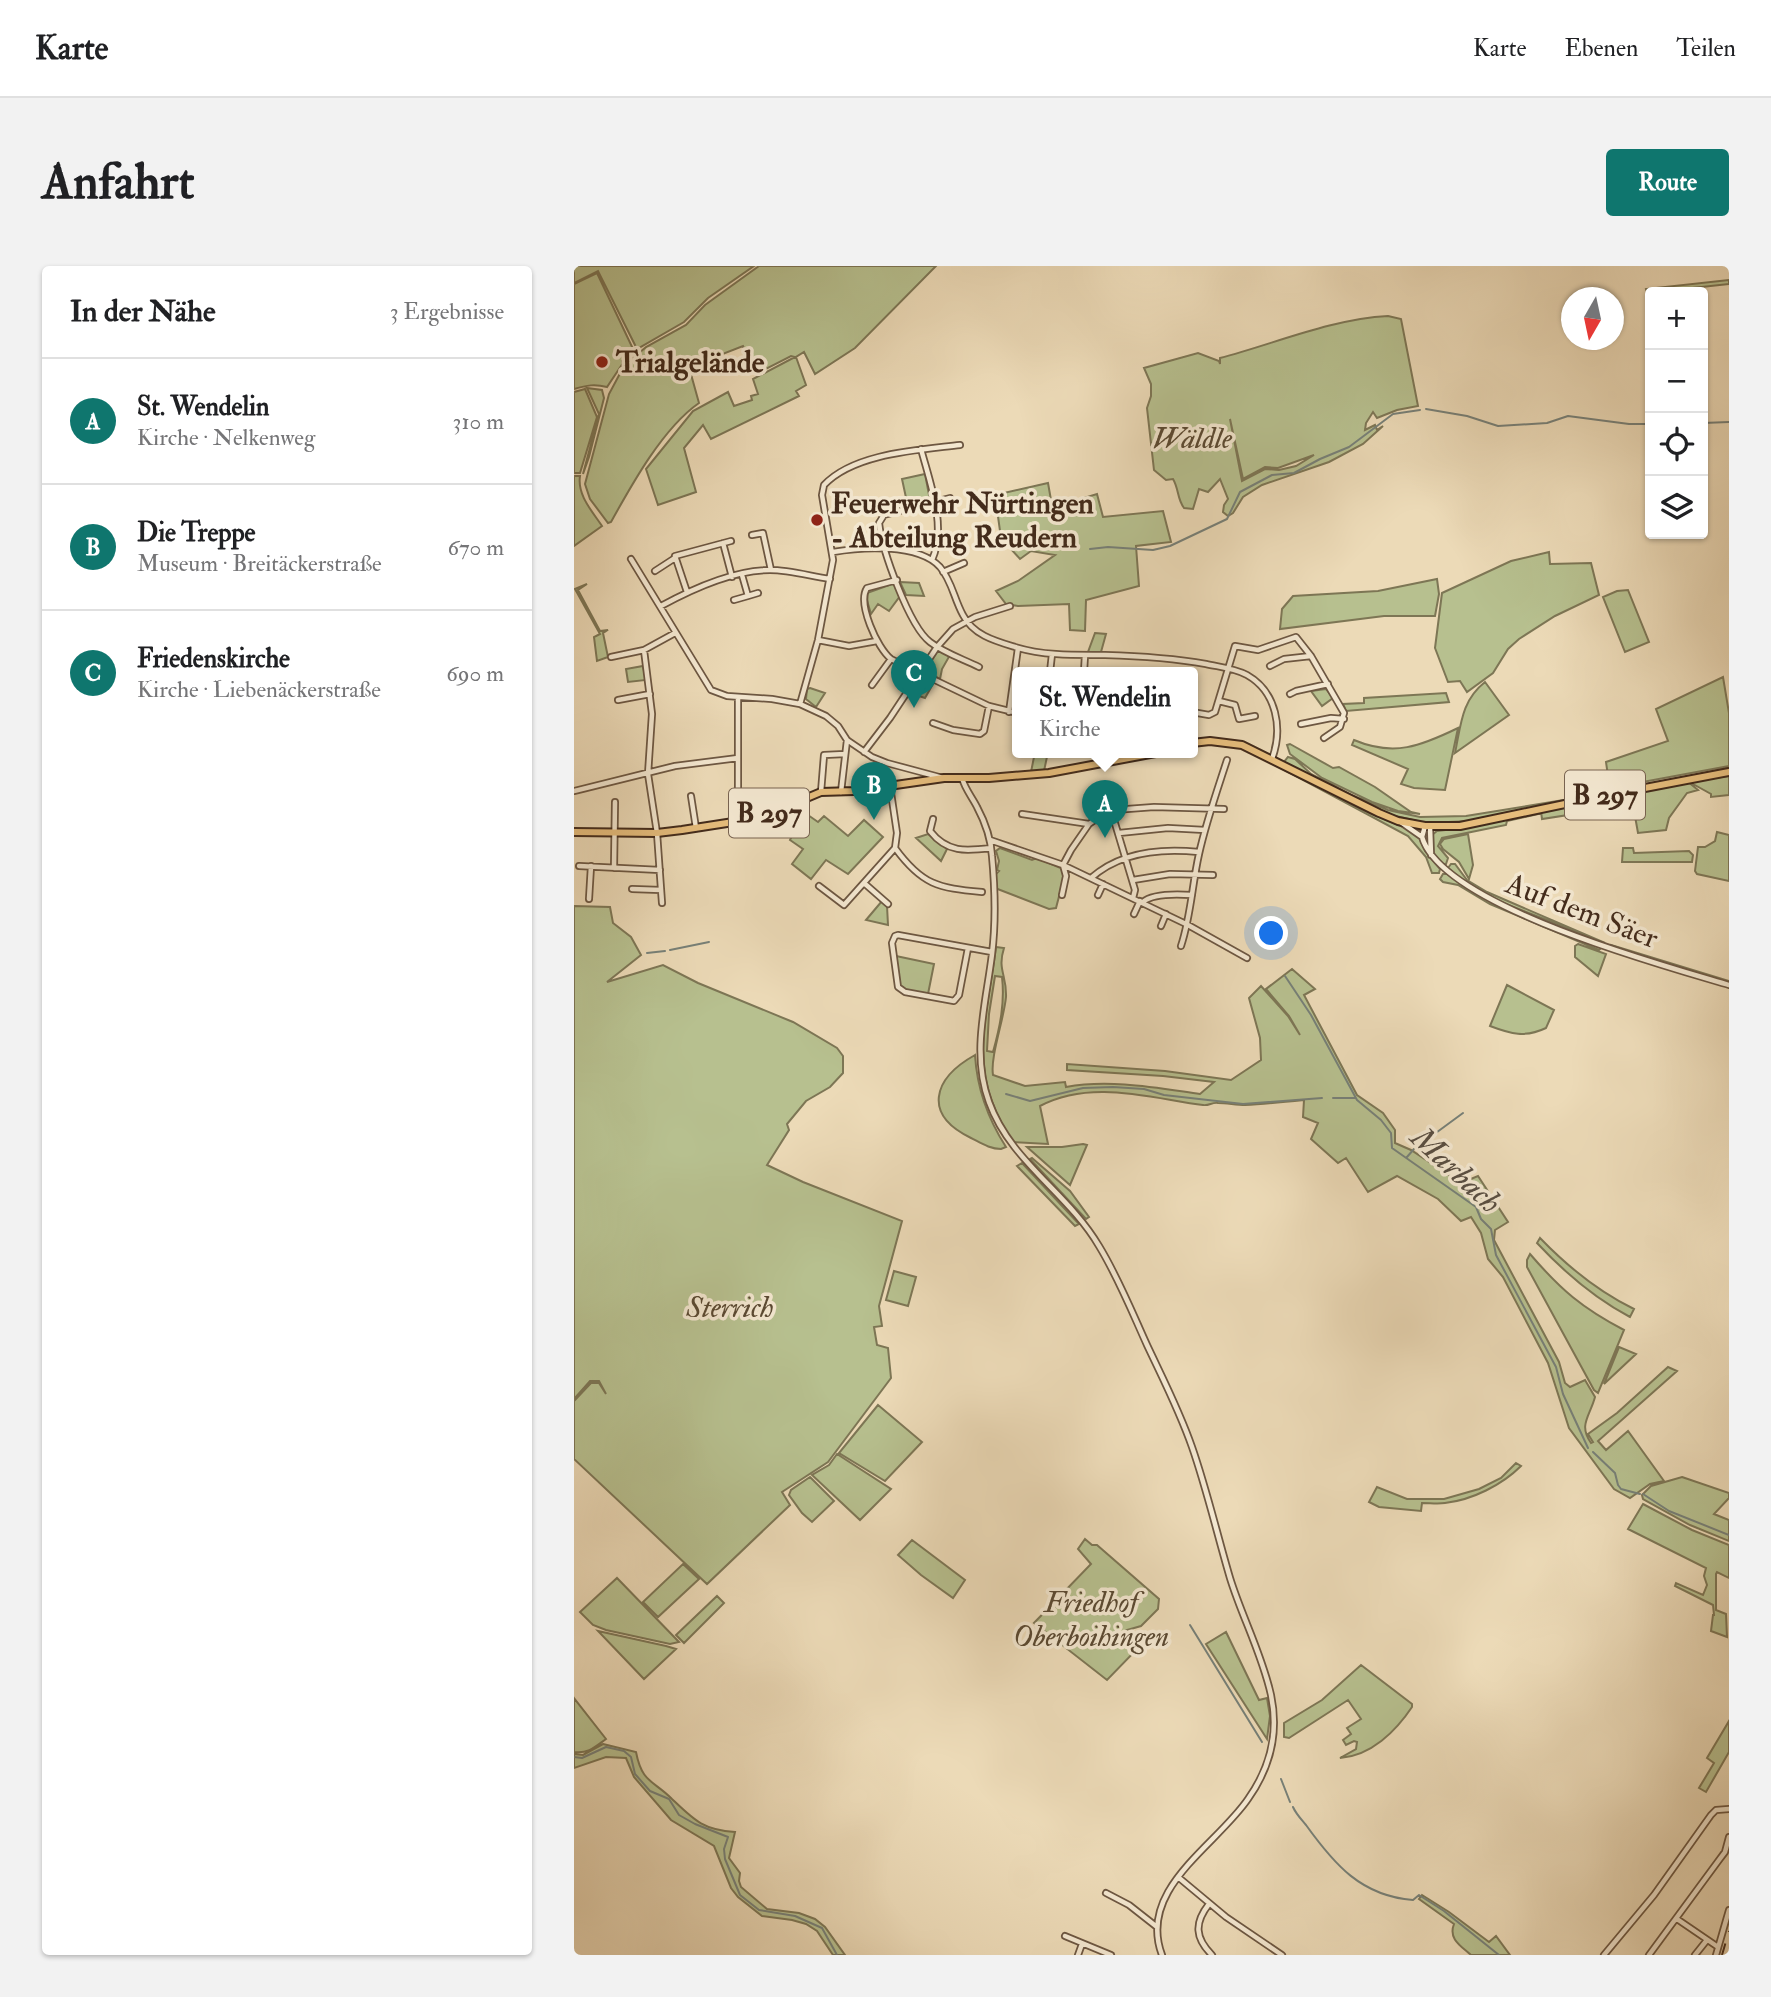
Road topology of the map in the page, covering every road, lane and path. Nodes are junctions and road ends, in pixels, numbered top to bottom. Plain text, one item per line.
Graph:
1 (960, 444) dead end
2 (921, 449) junction
3 (950, 498) dead end
4 (935, 501) junction
5 (751, 535) dead end
6 (731, 541) dead end
7 (723, 543) junction
8 (884, 549) junction
9 (833, 552) junction
10 (676, 558) junction
11 (631, 559) dead end
12 (932, 560) junction
13 (964, 563) dead end
14 (771, 570) junction
15 (655, 571) dead end
16 (943, 572) junction
17 (742, 575) junction
18 (732, 578) junction
19 (830, 579) junction
20 (897, 580) junction
21 (687, 592) junction
22 (758, 593) dead end
23 (748, 596) junction
24 (734, 600) dead end
25 (661, 606) junction
26 (1010, 606) dead end
27 (967, 620) junction
28 (675, 633) junction
29 (818, 640) junction
30 (877, 641) junction
31 (937, 646) junction
32 (1018, 648) junction
33 (644, 650) junction
34 (1052, 654) junction
35 (1085, 655) junction
36 (1311, 656) junction
37 (611, 657) dead end
38 (891, 659) junction
39 (1270, 666) dead end
40 (979, 667) dead end
41 (1015, 667) edge
42 (1051, 667) edge
43 (1084, 667) edge
44 (1229, 668) junction
45 (920, 673) junction
46 (1328, 684) junction
47 (872, 685) dead end
48 (1012, 691) edge
49 (650, 694) junction
50 (1290, 694) dead end
51 (738, 697) junction
52 (618, 700) dead end
53 (1219, 701) junction
54 (800, 704) junction
55 (989, 706) junction
56 (1009, 712) joint
57 (1198, 713) edge
58 (1255, 716) dead end
59 (1344, 719) junction
60 (933, 723) dead end
61 (1301, 724) dead end
62 (1324, 738) dead end
63 (847, 740) junction
64 (1198, 742) edge
65 (864, 752) junction
66 (845, 754) junction
67 (738, 758) junction
68 (1129, 758) edge
69 (1272, 759) junction
70 (1227, 760) dead end
71 (919, 770) junction
72 (1729, 772) edge
73 (648, 774) junction
74 (944, 778) junction
75 (962, 778) junction
76 (920, 781) junction
77 (890, 785) junction
78 (574, 791) edge
79 (821, 792) junction
80 (841, 792) junction
81 (691, 796) dead end
82 (615, 802) dead end
83 (1211, 808) junction
84 (1224, 809) dead end
85 (1111, 810) junction
86 (1022, 814) dead end
87 (933, 819) dead end
88 (748, 821) junction
89 (1398, 821) junction
90 (1089, 824) junction
91 (1427, 827) junction
92 (695, 828) junction
93 (1205, 831) junction
94 (574, 832) edge
95 (615, 832) junction
96 (657, 833) junction
97 (1119, 833) junction
98 (1422, 837) junction
99 (990, 840) junction
100 (895, 848) junction
101 (991, 848) junction
102 (1199, 852) junction
103 (1432, 856) junction
104 (1126, 857) junction
105 (1063, 864) junction
106 (579, 866) dead end
107 (591, 866) junction
108 (614, 868) junction
109 (660, 870) junction
110 (1195, 874) junction
111 (1213, 875) dead end
112 (1091, 878) junction
113 (1133, 880) junction
114 (864, 883) junction
115 (1103, 884) junction
116 (819, 886) dead end
117 (632, 889) dead end
118 (661, 890) junction
119 (982, 892) dead end
120 (1062, 895) dead end
121 (1098, 895) dead end
122 (1192, 895) junction
123 (1133, 898) junction
124 (589, 899) dead end
125 (1141, 902) junction
126 (662, 903) dead end
127 (888, 904) dead end
128 (1134, 914) dead end
129 (1166, 914) junction
130 (1188, 925) junction
131 (1161, 926) dead end
132 (1181, 946) dead end
133 (968, 948) junction
134 (992, 952) junction
135 (1247, 958) dead end
136 (1729, 985) edge
137 (1729, 1809) edge
138 (1729, 1837) edge
139 (1178, 1877) junction
140 (1106, 1894) dead end
141 (1209, 1904) junction
142 (1729, 1910) edge
143 (1676, 1919) junction
144 (1157, 1927) junction
145 (1065, 1936) dead end
146 (1707, 1940) junction
147 (1082, 1944) junction
148 (1718, 1947) junction
149 (1078, 1955) edge
150 (1111, 1955) edge
151 (1162, 1955) edge
152 (1212, 1955) edge
153 (1282, 1955) edge
154 (1604, 1955) edge
155 (1649, 1955) edge
156 (1695, 1955) edge
157 (1716, 1955) edge

1 - 2 street
2 - 4 street
2 - 9 street
3 - 4 street
4 - 8 street
4 - 12 street
5 - 14 street
6 - 7 street
7 - 10 street
7 - 18 street
8 - 9 street
8 - 12 street
8 - 20 street
9 - 19 street
10 - 15 street
10 - 21 street
11 - 25 street
12 - 16 street
13 - 16 street
14 - 17 street
14 - 19 street
16 - 27 street
17 - 18 street
17 - 23 street
18 - 21 street
19 - 29 street
20 - 30 street
20 - 31 street
21 - 25 street
22 - 23 street
23 - 24 street
25 - 28 street
26 - 27 street
27 - 31 street
27 - 32 street
28 - 33 street
28 - 51 street
29 - 30 street
29 - 54 street
30 - 38 street
31 - 40 street
31 - 45 street
32 - 34 street
32 - 41 street
33 - 37 street
33 - 49 street
34 - 35 street
34 - 42 street
35 - 43 street
35 - 44 street
36 - 39 street
36 - 44 street
36 - 46 street
38 - 45 street
38 - 47 street
44 - 53 street
44 - 69 street
45 - 55 street
45 - 65 street
46 - 50 street
46 - 59 street
48 - 56 street
49 - 52 street
49 - 73 street
51 - 54 street
51 - 67 street
53 - 57 street
53 - 58 street
54 - 63 street
55 - 56 street
55 - 60 street
59 - 61 street
59 - 62 street
63 - 65 street
63 - 66 street
64 - 69 main road, B 297
65 - 71 street
66 - 79 street
66 - 80 street
67 - 73 street
67 - 88 street
68 - 75 main road, B 297
69 - 89 main road, B 297
70 - 83 street
71 - 74 street
71 - 76 street
72 - 91 main road, B 297
73 - 78 street
73 - 96 street
74 - 75 main road, B 297
74 - 76 main road, B 297
75 - 99 street
76 - 77 main road, B 297
77 - 80 main road, B 297
77 - 100 street
79 - 80 main road, B 297
79 - 88 main road, B 297
81 - 92 street
82 - 95 street
83 - 84 street
83 - 85 street
83 - 93 street
85 - 90 street
85 - 97 street
86 - 90 street
87 - 101 street
88 - 92 main road, B 297
89 - 91 main road, B 297
89 - 98 street, Auf dem Säer
90 - 105 street
91 - 98 street
91 - 103 street
92 - 96 main road, B 297
93 - 97 street
93 - 102 street
94 - 95 main road, B 297
95 - 96 main road, B 297
95 - 108 street
96 - 109 street
97 - 104 street
98 - 103 street, Auf dem Säer
99 - 101 street
99 - 105 street
100 - 114 street
100 - 119 street
101 - 134 street
102 - 104 street
102 - 110 street
103 - 136 street, Auf dem Säer
104 - 112 street
104 - 113 street
105 - 112 street
105 - 120 street
106 - 107 street
107 - 108 street
107 - 124 street
108 - 109 street
109 - 118 street
110 - 111 street
110 - 113 street
110 - 122 street
112 - 115 street
113 - 123 street
114 - 116 street
114 - 127 street
115 - 121 street
115 - 123 street
117 - 118 street
118 - 126 street
122 - 125 street
122 - 130 street
123 - 125 street
125 - 128 street
125 - 129 street
129 - 130 street
129 - 131 street
130 - 132 street
130 - 135 street
133 - 133 street
133 - 134 street
134 - 139 street
137 - 154 street
138 - 143 street
139 - 141 street
139 - 144 street
140 - 144 street
141 - 152 street
141 - 153 street
142 - 148 street
143 - 146 street
143 - 155 street
144 - 151 street
145 - 147 street
146 - 148 street
146 - 156 street
147 - 149 street
147 - 150 street
148 - 157 street

